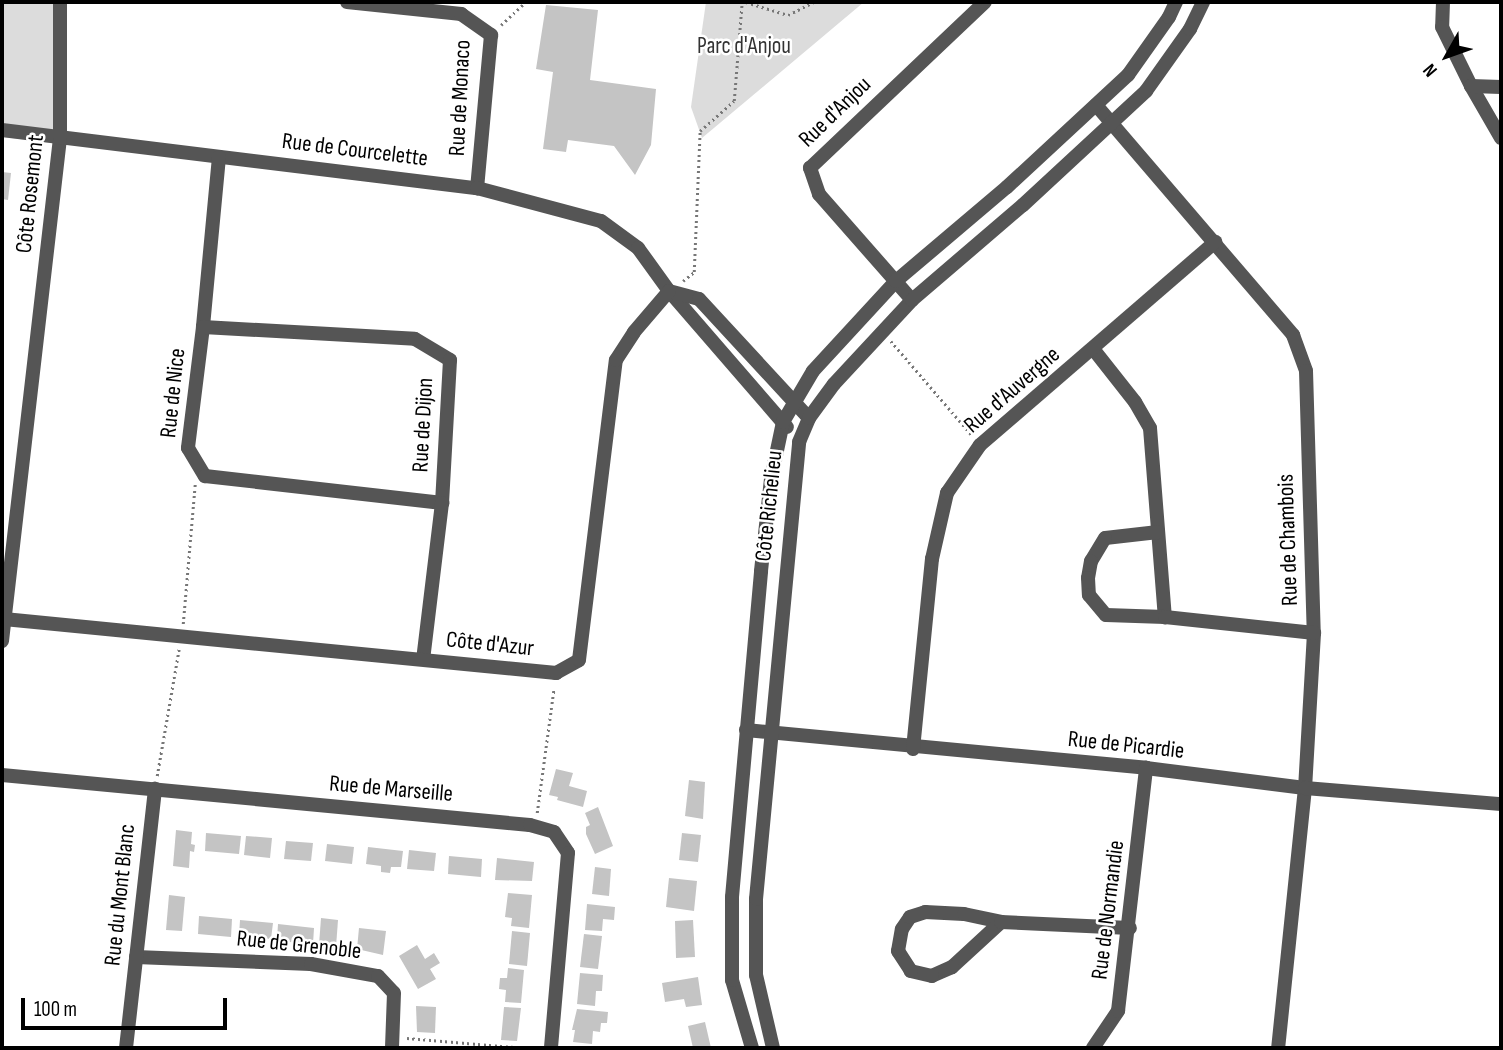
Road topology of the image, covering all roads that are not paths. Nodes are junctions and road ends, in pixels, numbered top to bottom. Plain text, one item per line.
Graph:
1 (60, 2) edge
2 (347, 2) edge
3 (985, 2) edge
4 (1176, 2) edge
5 (1203, 2) edge
6 (1443, 2) edge
7 (1471, 86) junction
8 (1501, 87) edge
9 (1096, 105) junction
10 (1111, 124) junction
11 (2, 130) edge
12 (60, 138) junction
13 (1501, 138) edge
14 (219, 157) junction
15 (477, 188) junction
16 (1215, 243) junction
17 (896, 281) junction
18 (670, 291) junction
19 (912, 300) junction
20 (203, 327) junction
21 (1094, 350) junction
22 (793, 401) junction
23 (809, 418) junction
24 (783, 422) junction
25 (799, 442) junction
26 (442, 503) junction
27 (1158, 532) junction
28 (1165, 617) junction
29 (4, 619) junction
30 (1314, 633) junction
31 (2, 641) edge
32 (423, 659) junction
33 (746, 730) junction
34 (770, 733) junction
35 (913, 748) junction
36 (1146, 768) junction
37 (2, 775) edge
38 (1305, 788) junction
39 (155, 789) junction
40 (1501, 804) edge
41 (1001, 922) junction
42 (1130, 928) junction
43 (136, 957) junction
44 (393, 1043) edge
45 (125, 1048) edge
46 (551, 1048) edge
47 (752, 1048) edge
48 (773, 1048) edge
49 (1093, 1048) edge
50 (1278, 1048) edge

1 - 12 street, Côte Rosemont
2 - 15 street, Rue de Monaco
3 - 17 street, Rue d'Anjou
4 - 9 street, Côte Richelieu
5 - 10 street, Côte Richelieu
6 - 7 street
7 - 8 street
7 - 13 street
9 - 10 street, Rue de Chambois
9 - 17 street, Côte Richelieu
10 - 16 street, Rue de Chambois
10 - 19 street, Côte Richelieu
11 - 12 street, Rue de Courcelette
12 - 14 street, Rue de Courcelette
12 - 29 street, Côte Rosemont
14 - 15 street, Rue de Courcelette
14 - 20 street, Rue de Nice
15 - 18 street, Rue de Courcelette
16 - 21 street, Rue d'Auvergne
16 - 30 street, Rue de Chambois
17 - 19 street, Rue d'Anjou
17 - 22 street, Côte Richelieu
18 - 22 street
18 - 24 street, Rue de Courcelette
18 - 32 street, Côte d'Azur
19 - 23 street, Côte Richelieu
20 - 26 street, Rue de Nice
20 - 26 street, Rue de Dijon
21 - 27 street
21 - 35 street, Rue d'Auvergne
22 - 23 street
22 - 24 street, Côte Richelieu
23 - 25 street, Côte Richelieu
24 - 25 street, Rue de Courcelette
24 - 33 street, Côte Richelieu
25 - 34 street, Côte Richelieu
26 - 32 street, Rue de Dijon
27 - 28 street
27 - 28 street
28 - 30 street
29 - 31 street, Côte Rosemont
29 - 32 street, Côte d'Azur
30 - 38 street, Rue de Chambois
33 - 34 street, Rue de Picardie
33 - 47 street, Côte Richelieu
34 - 35 street, Rue de Picardie
34 - 48 street, Côte Richelieu
35 - 36 street, Rue de Picardie
36 - 38 street, Rue de Picardie
36 - 42 street, Rue de Normandie
37 - 39 street, Rue de Marseille
38 - 40 street, Rue de Picardie
38 - 50 street, Rue de Chambois
39 - 43 street, Rue du Mont Blanc
39 - 46 street, Rue de Marseille
41 - 41 street
41 - 42 street
42 - 49 street, Rue de Normandie
43 - 44 street, Rue de Grenoble
43 - 45 street, Rue du Mont Blanc

